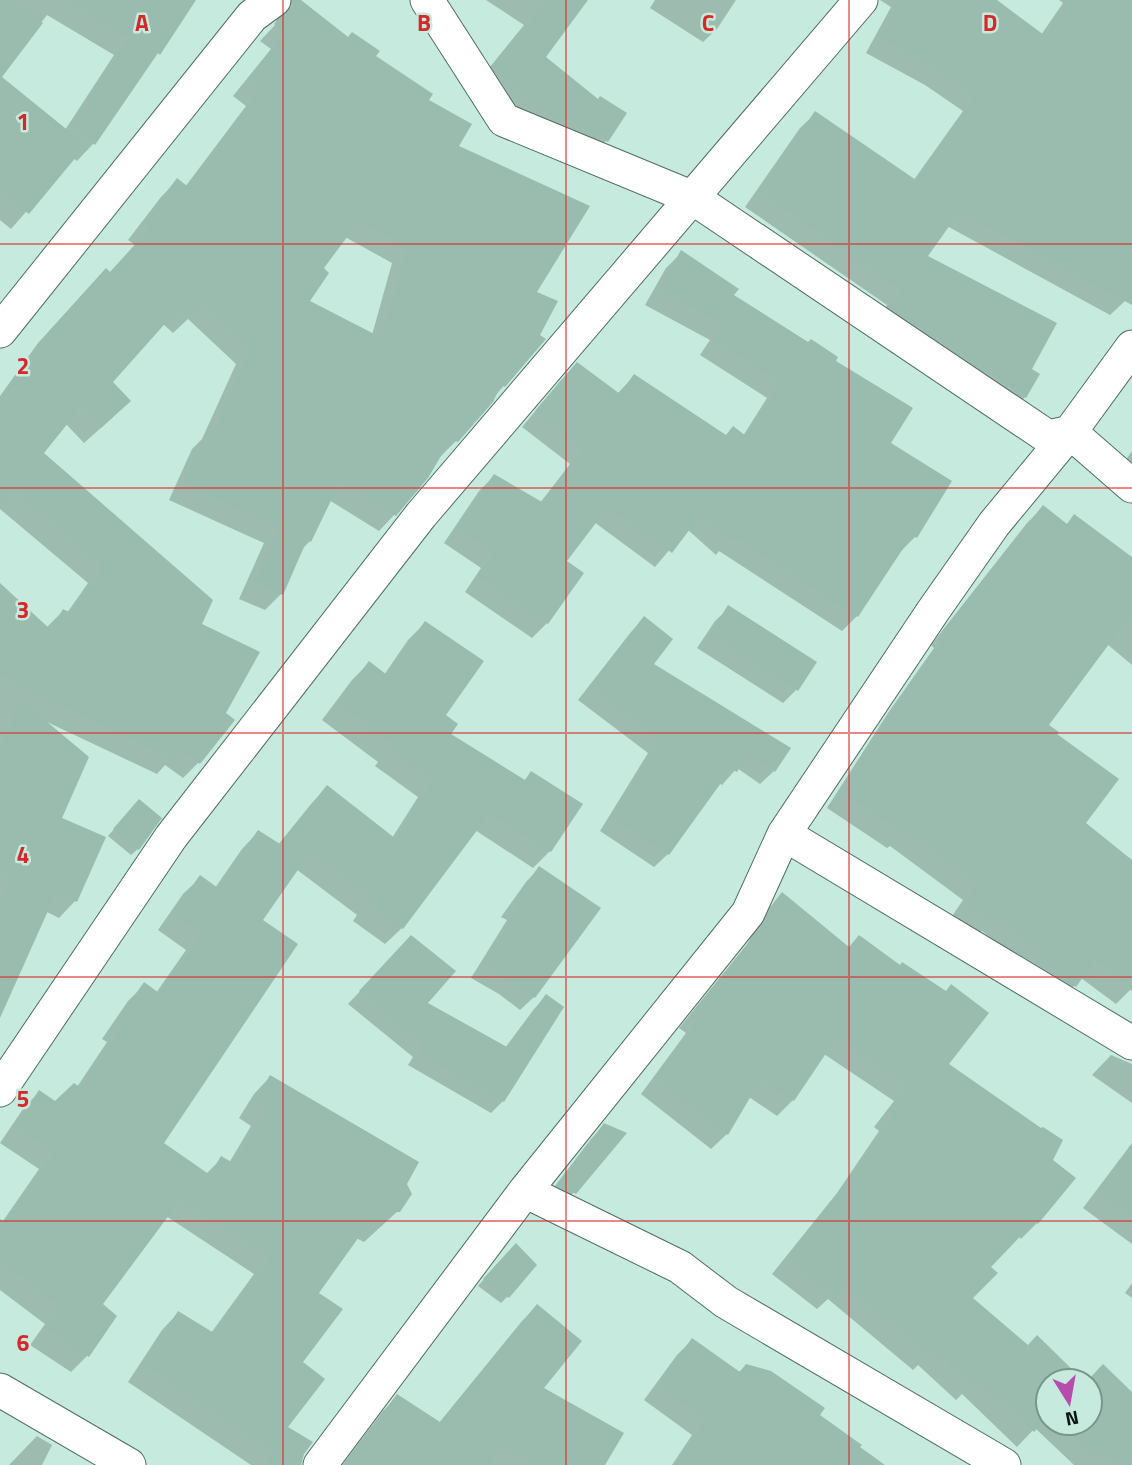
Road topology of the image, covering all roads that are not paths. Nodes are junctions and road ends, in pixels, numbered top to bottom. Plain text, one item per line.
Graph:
1 (274, 0) edge
2 (428, 0) edge
3 (861, 0) edge
4 (693, 198) junction
5 (0, 331) edge
6 (1132, 347) edge
7 (1070, 432) junction
8 (1132, 486) edge
9 (784, 834) junction
10 (1132, 1043) edge
11 (0, 1090) edge
12 (525, 1191) junction
13 (0, 1390) edge
14 (130, 1465) edge
15 (320, 1465) edge
16 (1004, 1465) edge

1 - 5 street
2 - 4 street
3 - 4 street
4 - 7 street
4 - 11 street
6 - 7 street
7 - 8 street
7 - 9 street
9 - 10 street
9 - 12 street
12 - 15 street
12 - 16 street
13 - 14 street

